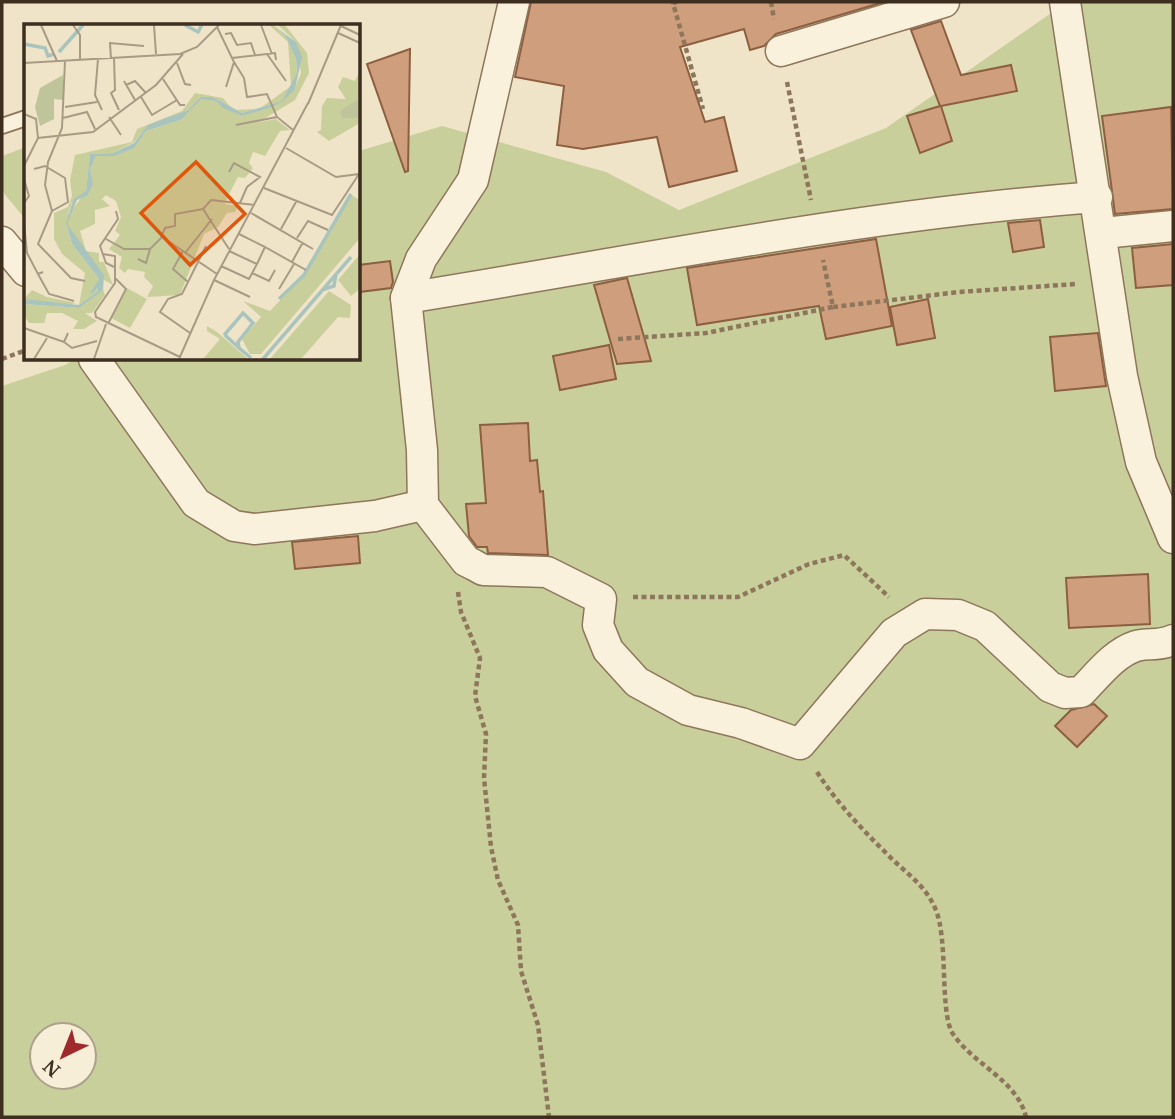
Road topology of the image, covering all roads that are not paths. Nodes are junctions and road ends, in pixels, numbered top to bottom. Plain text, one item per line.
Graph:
1 (514, 2) edge
2 (944, 2) edge
3 (1065, 2) edge
4 (781, 51) dead end
5 (24, 119) edge
6 (2, 126) edge
7 (1097, 197) junction
8 (1173, 226) edge
9 (1103, 233) junction
10 (2, 242) edge
11 (24, 269) edge
12 (407, 298) junction
13 (95, 360) edge
14 (423, 505) junction
15 (1173, 538) edge
16 (1173, 640) edge

1 - 12 street
2 - 4 street
3 - 7 street
5 - 6 lane
7 - 9 street
7 - 12 street
8 - 9 street
9 - 15 street
10 - 11 street
12 - 14 street
13 - 14 street
14 - 16 street

